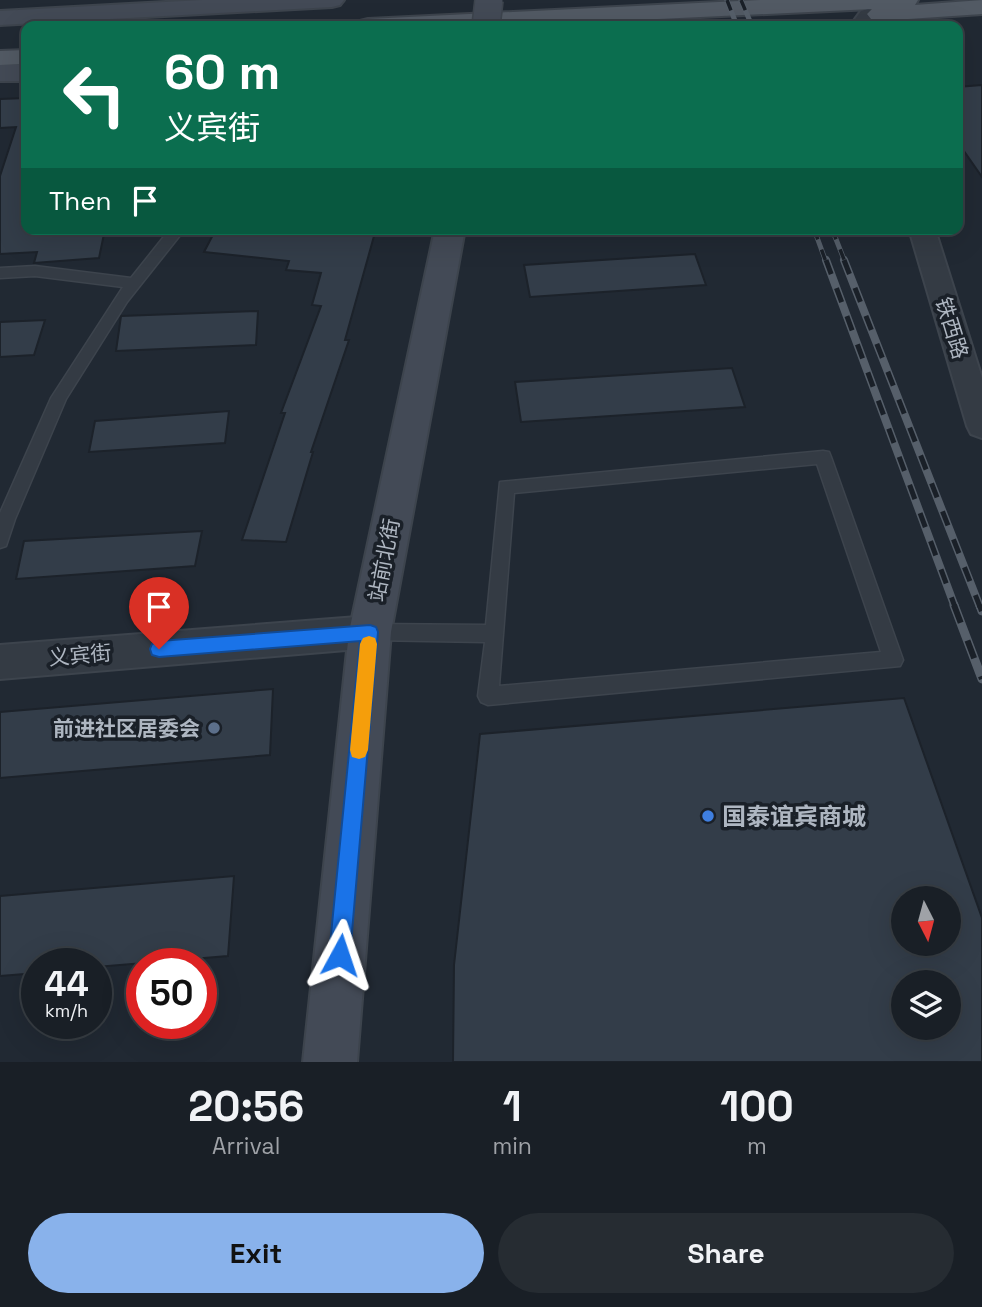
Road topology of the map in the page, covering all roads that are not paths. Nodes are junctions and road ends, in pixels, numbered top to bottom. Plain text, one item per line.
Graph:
1 (332, 0) edge
2 (489, 0) edge
3 (906, 0) edge
4 (982, 7) edge
5 (0, 18) edge
6 (471, 21) edge
7 (487, 21) edge
8 (864, 21) edge
9 (21, 43) edge
10 (0, 44) edge
11 (21, 57) edge
12 (0, 58) edge
13 (21, 73) edge
14 (0, 74) edge
15 (173, 235) edge
16 (449, 235) edge
17 (924, 235) edge
18 (0, 273) edge
19 (134, 283) junction
20 (982, 426) edge
21 (0, 541) edge
22 (370, 632) junction
23 (495, 634) junction
24 (0, 662) edge
25 (330, 1062) edge

1 - 5 main road
2 - 7 main road, bridge
3 - 6 main road
4 - 8 main road
9 - 10 main road
11 - 12 main road
13 - 14 main road
15 - 19 lane
16 - 22 main road, 站前北街
17 - 20 street, 铁西路
18 - 19 lane
19 - 21 lane
22 - 23 lane
22 - 24 street, 义宾街
22 - 25 main road, 站前北街
23 - 23 lane

